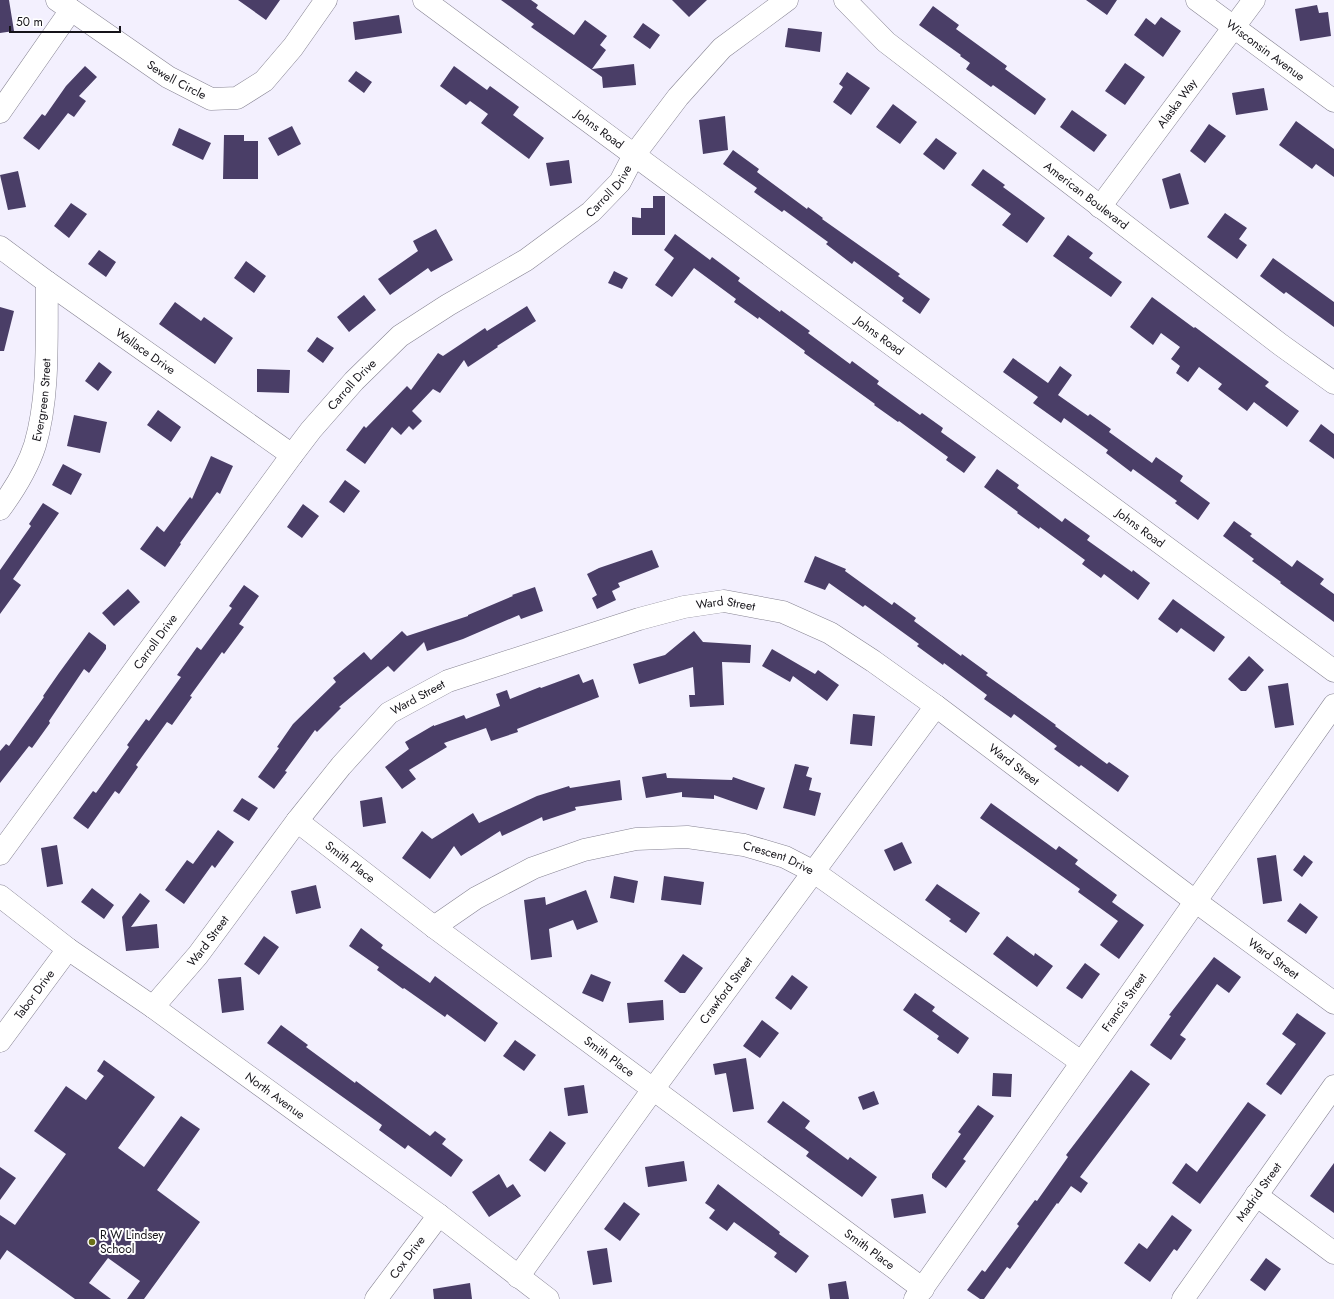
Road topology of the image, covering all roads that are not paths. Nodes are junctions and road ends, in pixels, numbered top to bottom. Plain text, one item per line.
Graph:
1 (326, 0) edge
2 (424, 0) edge
3 (787, 0) edge
4 (845, 0) edge
5 (1197, 0) edge
6 (1254, 0) edge
7 (64, 5) edge
8 (1234, 28) junction
9 (1334, 101) edge
10 (0, 112) edge
11 (634, 155) junction
12 (1100, 207) junction
13 (0, 247) edge
14 (47, 282) junction
15 (1334, 383) edge
16 (292, 455) junction
17 (0, 509) edge
18 (1334, 671) edge
19 (1334, 705) edge
20 (936, 706) junction
21 (298, 821) junction
22 (0, 854) edge
23 (814, 872) junction
24 (0, 896) edge
25 (1195, 902) junction
26 (434, 926) junction
27 (68, 949) junction
28 (1334, 1003) edge
29 (153, 1007) junction
30 (0, 1041) edge
31 (1081, 1062) junction
32 (1334, 1086) edge
33 (654, 1088) junction
34 (1256, 1195) junction
35 (439, 1215) junction
36 (1334, 1253) edge
37 (518, 1277) junction
38 (919, 1294) edge
39 (376, 1299) edge
40 (548, 1299) edge
41 (1183, 1299) edge

1 - 7 street, Sewell Circle
2 - 11 street, Johns Road
3 - 11 street, Carroll Drive
4 - 12 street, American Boulevard
5 - 8 street, Wisconsin Avenue
6 - 8 street, Alaska Way
7 - 10 street
8 - 9 street, Wisconsin Avenue
8 - 12 street, Alaska Way
11 - 16 street, Carroll Drive
11 - 18 street, Johns Road
12 - 15 street, American Boulevard
13 - 14 street, Wallace Drive
14 - 16 street, Wallace Drive
14 - 17 street, Evergreen Street
16 - 22 street, Carroll Drive
19 - 25 street, Francis Street
20 - 21 street, Ward Street
20 - 23 street, Crawford Street
20 - 25 street, Ward Street
21 - 26 street, Smith Place
21 - 29 street, Ward Street
23 - 26 street, Crescent Drive
23 - 31 street, Crescent Drive
23 - 33 street, Crawford Street
24 - 27 street, North Avenue
25 - 28 street, Ward Street
25 - 31 street, Francis Street
26 - 33 street, Smith Place
27 - 29 street, North Avenue
27 - 30 street, Tabor Drive
29 - 35 street, North Avenue
31 - 38 street, Francis Street
32 - 34 street, Madrid Street
33 - 37 street, Crawford Street
33 - 38 street, Smith Place
34 - 36 street
34 - 41 street, Madrid Street
35 - 37 street, North Avenue
35 - 39 street, Cox Drive
37 - 40 street, North Avenue

